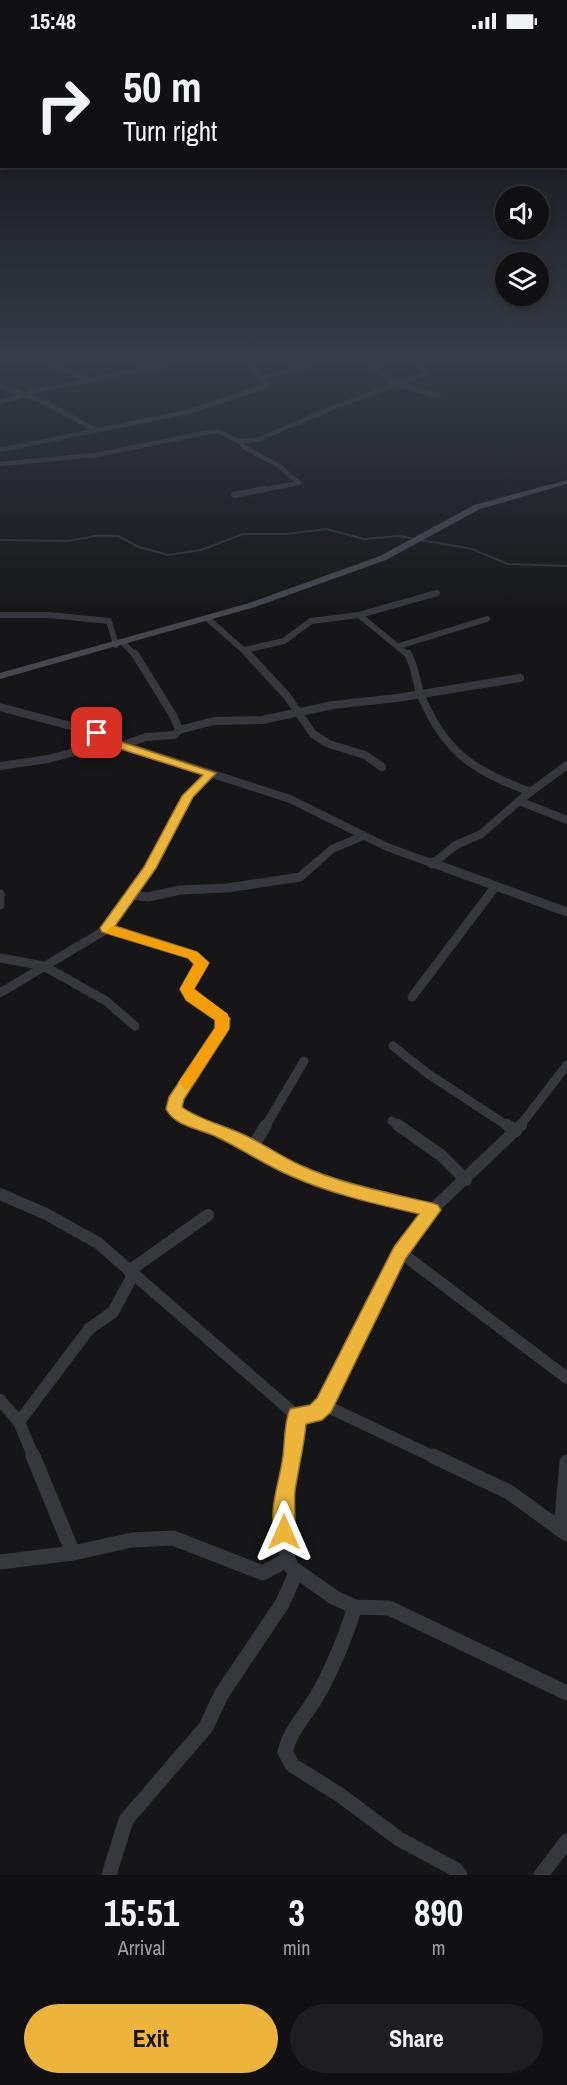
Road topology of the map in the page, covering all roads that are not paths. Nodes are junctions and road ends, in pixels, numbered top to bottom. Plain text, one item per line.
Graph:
1 (26, 445) edge
2 (147, 445) edge
3 (243, 445) edge
4 (0, 450) edge
5 (0, 464) edge
6 (567, 482) edge
7 (234, 495) dead end
8 (437, 593) dead end
9 (0, 615) edge
10 (359, 615) junction
11 (208, 619) junction
12 (487, 619) dead end
13 (120, 644) junction
14 (399, 646) junction
15 (245, 650) junction
16 (0, 675) edge
17 (520, 678) dead end
18 (421, 694) junction
19 (0, 707) edge
20 (299, 711) junction
21 (179, 730) junction
22 (119, 744) junction
23 (567, 765) edge
24 (0, 766) edge
25 (382, 766) dead end
26 (210, 773) junction
27 (530, 792) junction
28 (519, 801) junction
29 (567, 820) edge
30 (363, 836) junction
31 (432, 864) junction
32 (495, 887) junction
33 (0, 894) edge
34 (131, 895) junction
35 (0, 905) edge
36 (567, 912) edge
37 (107, 928) junction
38 (0, 958) edge
39 (44, 966) junction
40 (0, 993) edge
41 (411, 997) dead end
42 (135, 1026) dead end
43 (393, 1046) dead end
44 (304, 1061) dead end
45 (567, 1065) edge
46 (392, 1121) dead end
47 (516, 1131) junction
48 (253, 1146) junction
49 (466, 1180) junction
50 (0, 1194) edge
51 (432, 1210) junction
52 (208, 1215) dead end
53 (400, 1252) junction
54 (131, 1273) junction
55 (567, 1378) edge
56 (0, 1400) edge
57 (324, 1405) junction
58 (297, 1416) junction
59 (19, 1422) junction
60 (567, 1462) edge
61 (564, 1532) edge
62 (73, 1553) junction
63 (0, 1562) edge
64 (293, 1565) junction
65 (356, 1607) junction
66 (567, 1693) edge
67 (567, 1841) edge
68 (109, 1875) edge
69 (460, 1875) edge
70 (541, 1875) edge

1 - 4 street
2 - 5 street
3 - 7 street
6 - 11 main road
8 - 10 street
9 - 13 street
10 - 14 street
10 - 15 street
11 - 13 main road
11 - 15 street
12 - 14 street
13 - 16 main road
13 - 21 street
14 - 18 street
15 - 20 street
17 - 18 street
18 - 20 street
18 - 27 street
19 - 22 street
20 - 21 street
20 - 25 street
21 - 22 street
22 - 24 street
22 - 26 street
23 - 27 street
26 - 30 street
26 - 34 street
27 - 28 street
28 - 29 street
28 - 31 street
30 - 31 street
30 - 34 street
31 - 32 street
32 - 36 street
32 - 41 street
33 - 35 street
34 - 37 street
37 - 39 street
37 - 48 street
38 - 39 street
39 - 40 street
39 - 42 street
43 - 47 street
44 - 48 street
45 - 47 street
46 - 49 street
47 - 49 street
48 - 51 street
49 - 51 street
50 - 54 street
51 - 53 street
52 - 54 street
53 - 55 street
53 - 57 street
54 - 58 street
54 - 59 street
56 - 59 street
57 - 58 street
57 - 61 street
58 - 64 street
59 - 62 street
60 - 61 street
62 - 63 street
62 - 64 street
64 - 65 street
64 - 68 street
65 - 66 street
65 - 69 street
67 - 70 street

